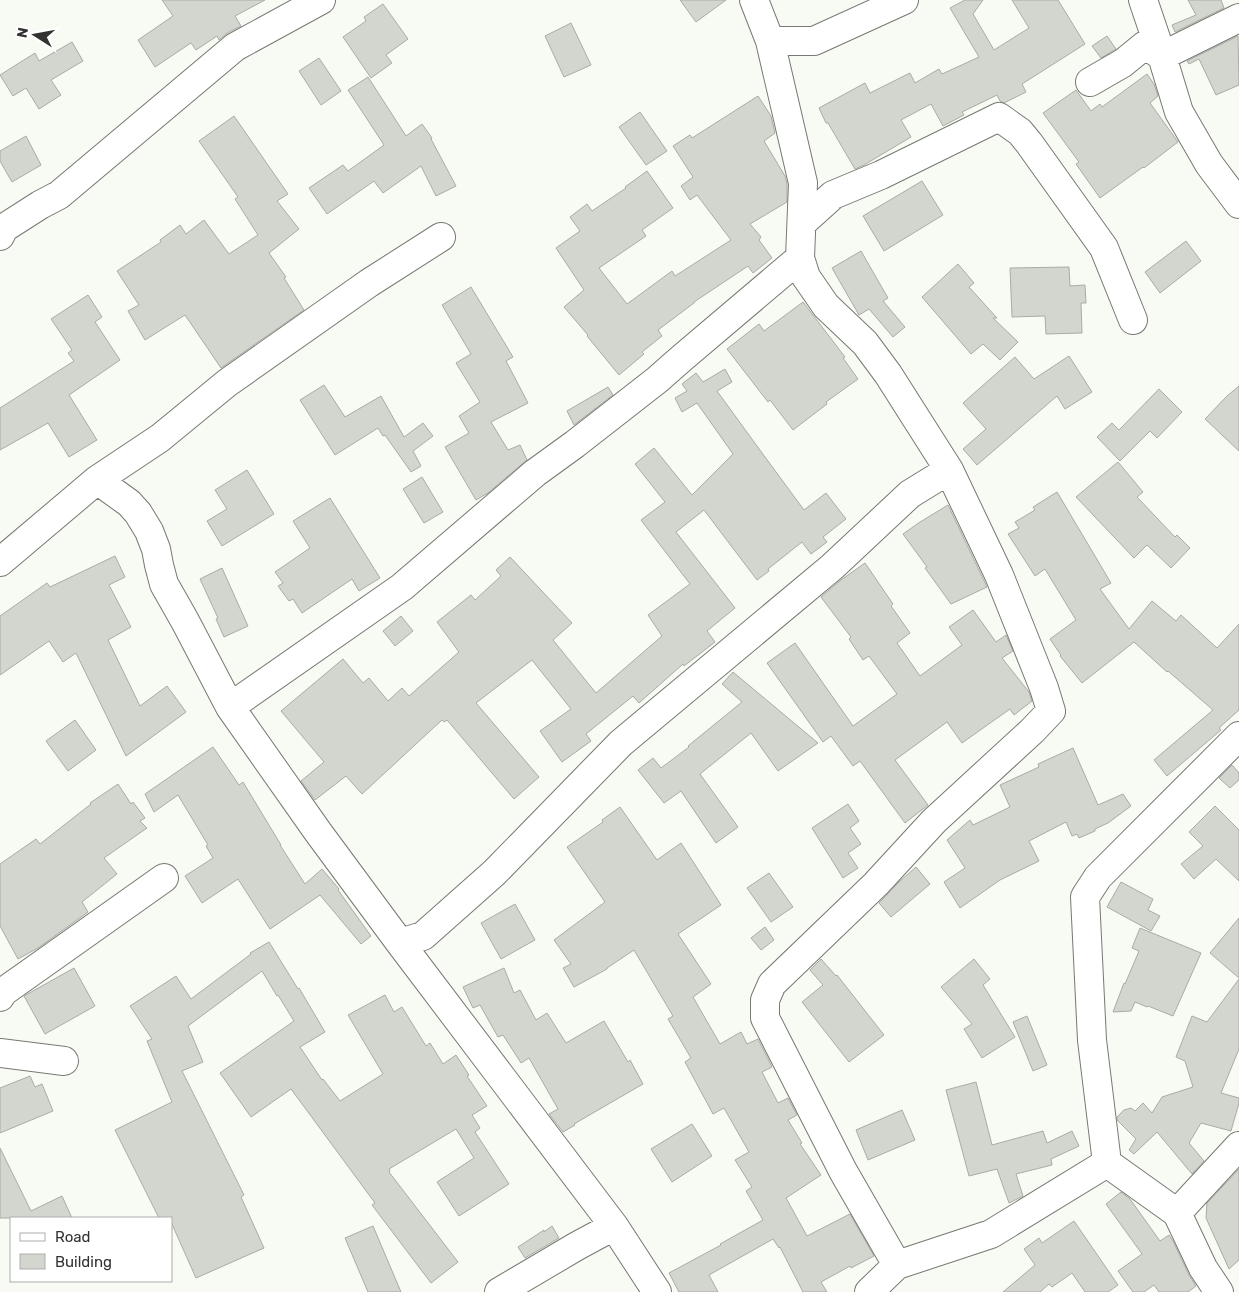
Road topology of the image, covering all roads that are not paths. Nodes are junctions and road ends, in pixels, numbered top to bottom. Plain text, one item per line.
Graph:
1 (321, 0) edge
2 (754, 0) edge
3 (904, 0) edge
4 (1143, 0) edge
5 (1239, 18) edge
6 (770, 41) junction
7 (1162, 56) junction
8 (1090, 82) dead end
9 (1239, 204) edge
10 (802, 223) junction
11 (0, 236) edge
12 (441, 237) dead end
13 (800, 258) junction
14 (1133, 320) dead end
15 (949, 470) junction
16 (97, 480) junction
17 (0, 562) edge
18 (230, 707) junction
19 (1239, 736) edge
20 (164, 878) dead end
21 (400, 943) junction
22 (0, 997) edge
23 (0, 1053) edge
24 (64, 1061) dead end
25 (1239, 1146) edge
26 (1107, 1163) junction
27 (1177, 1213) junction
28 (614, 1226) junction
29 (897, 1265) junction
30 (499, 1292) edge
31 (657, 1292) edge
32 (868, 1292) edge
33 (1219, 1292) edge

1 - 11 street
2 - 6 street
3 - 6 street
4 - 7 street
5 - 7 street
6 - 10 street
7 - 8 street
7 - 9 street
10 - 13 street
10 - 14 street
12 - 16 street
13 - 15 street
13 - 18 street
15 - 21 street
15 - 29 street
16 - 17 street
16 - 18 street
18 - 21 street
19 - 26 street
20 - 22 street
21 - 28 street
23 - 24 street
25 - 27 street
26 - 27 street
26 - 29 street
27 - 33 street
28 - 30 street
28 - 31 street
29 - 32 street

